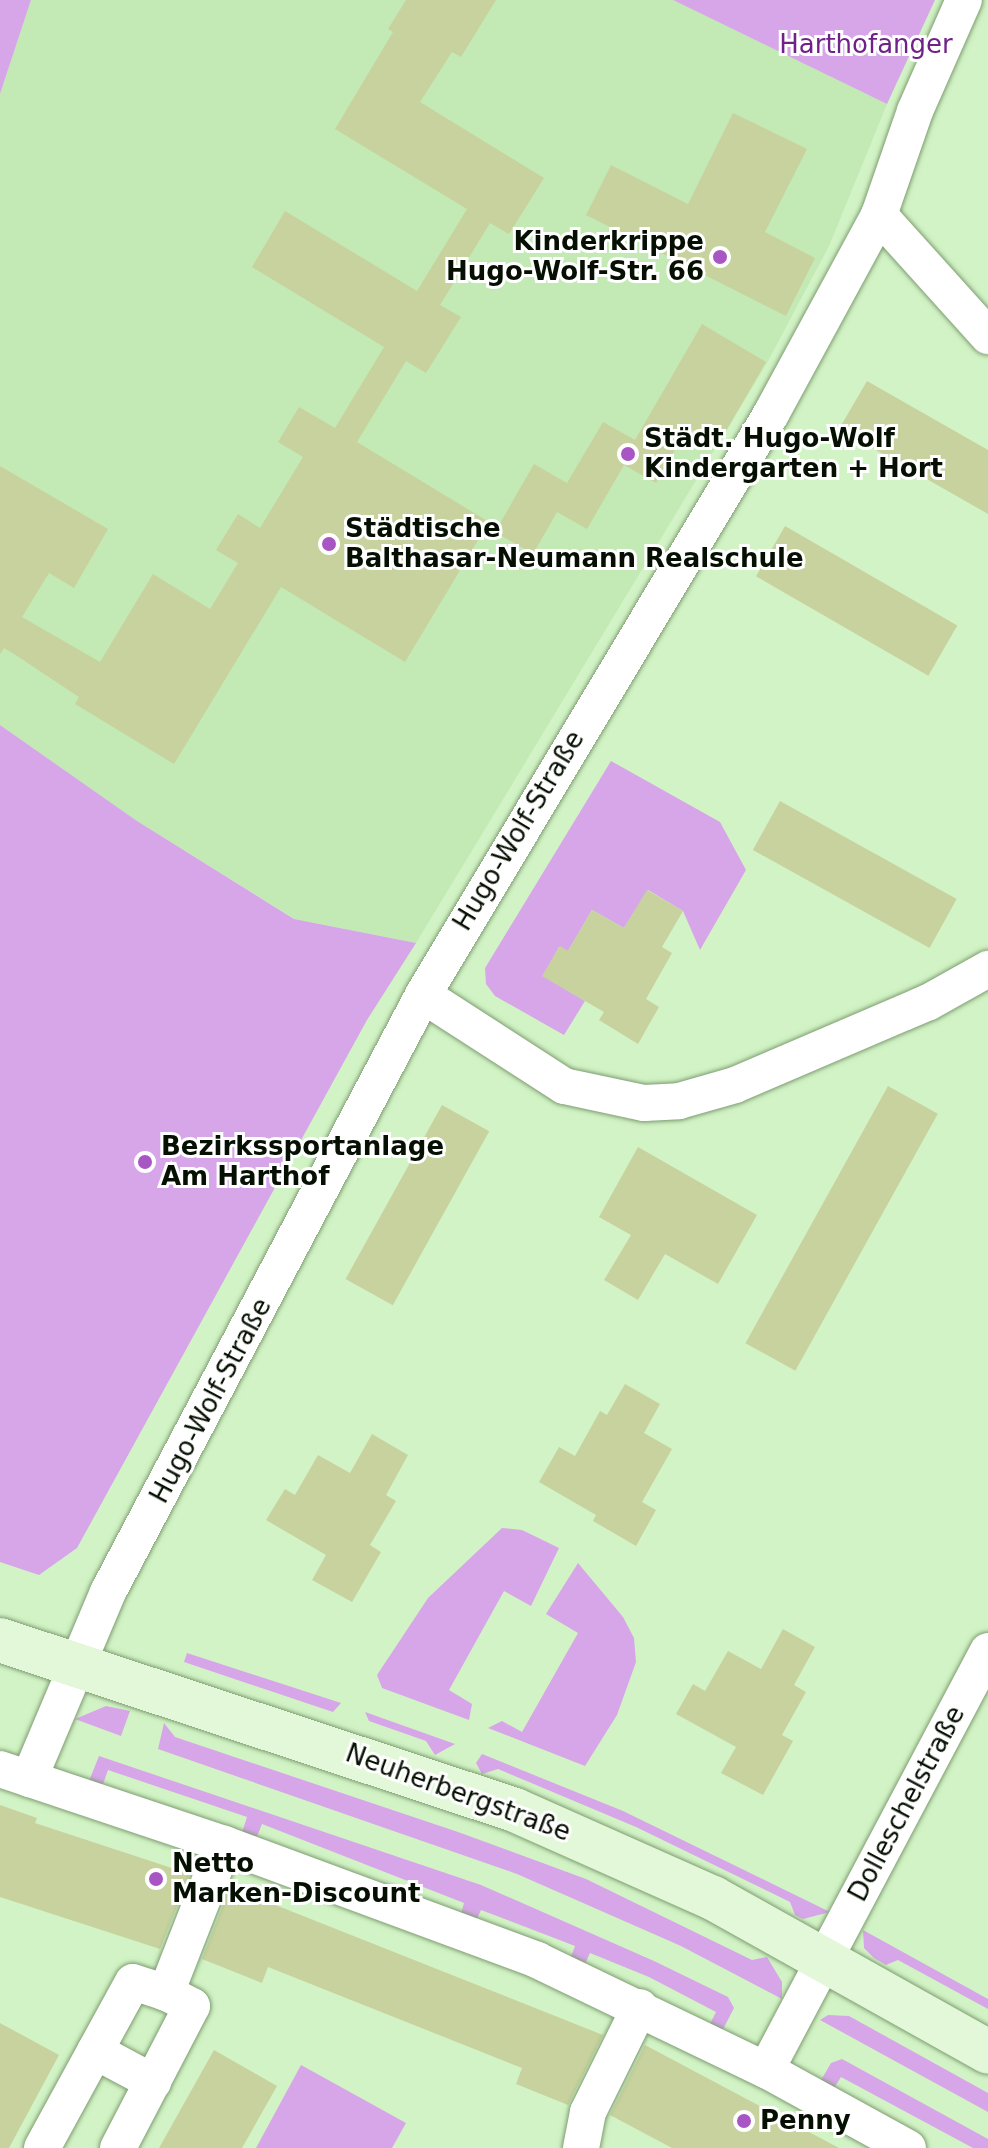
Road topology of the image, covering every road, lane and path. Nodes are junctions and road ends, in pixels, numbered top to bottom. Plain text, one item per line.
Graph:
1 (964, 0) edge
2 (879, 215) junction
3 (988, 336) edge
4 (988, 969) edge
5 (423, 995) junction
6 (0, 1640) edge
7 (988, 1651) edge
8 (76, 1665) junction
9 (14, 1774) edge
10 (224, 1844) junction
11 (826, 1958) junction
12 (166, 1993) junction
13 (640, 2007) junction
14 (95, 2051) junction
15 (988, 2052) edge
16 (766, 2070) junction
17 (153, 2082) junction
18 (42, 2148) edge
19 (118, 2148) edge
20 (581, 2148) edge
21 (908, 2148) edge

1 - 2 street, Hugo-Wolf-Straße
2 - 3 street
2 - 5 street, Hugo-Wolf-Straße
4 - 5 street
5 - 8 street, Hugo-Wolf-Straße
6 - 8 main road, Neuherbergstraße
7 - 11 street, Dolleschelstraße
8 - 9 street
8 - 11 main road, Neuherbergstraße
9 - 10 street
10 - 12 street
10 - 13 street
11 - 15 main road, Neuherbergstraße
11 - 16 street
12 - 14 street
12 - 17 street
13 - 16 street
13 - 20 street
14 - 17 street
14 - 18 street
16 - 21 street
17 - 19 street

